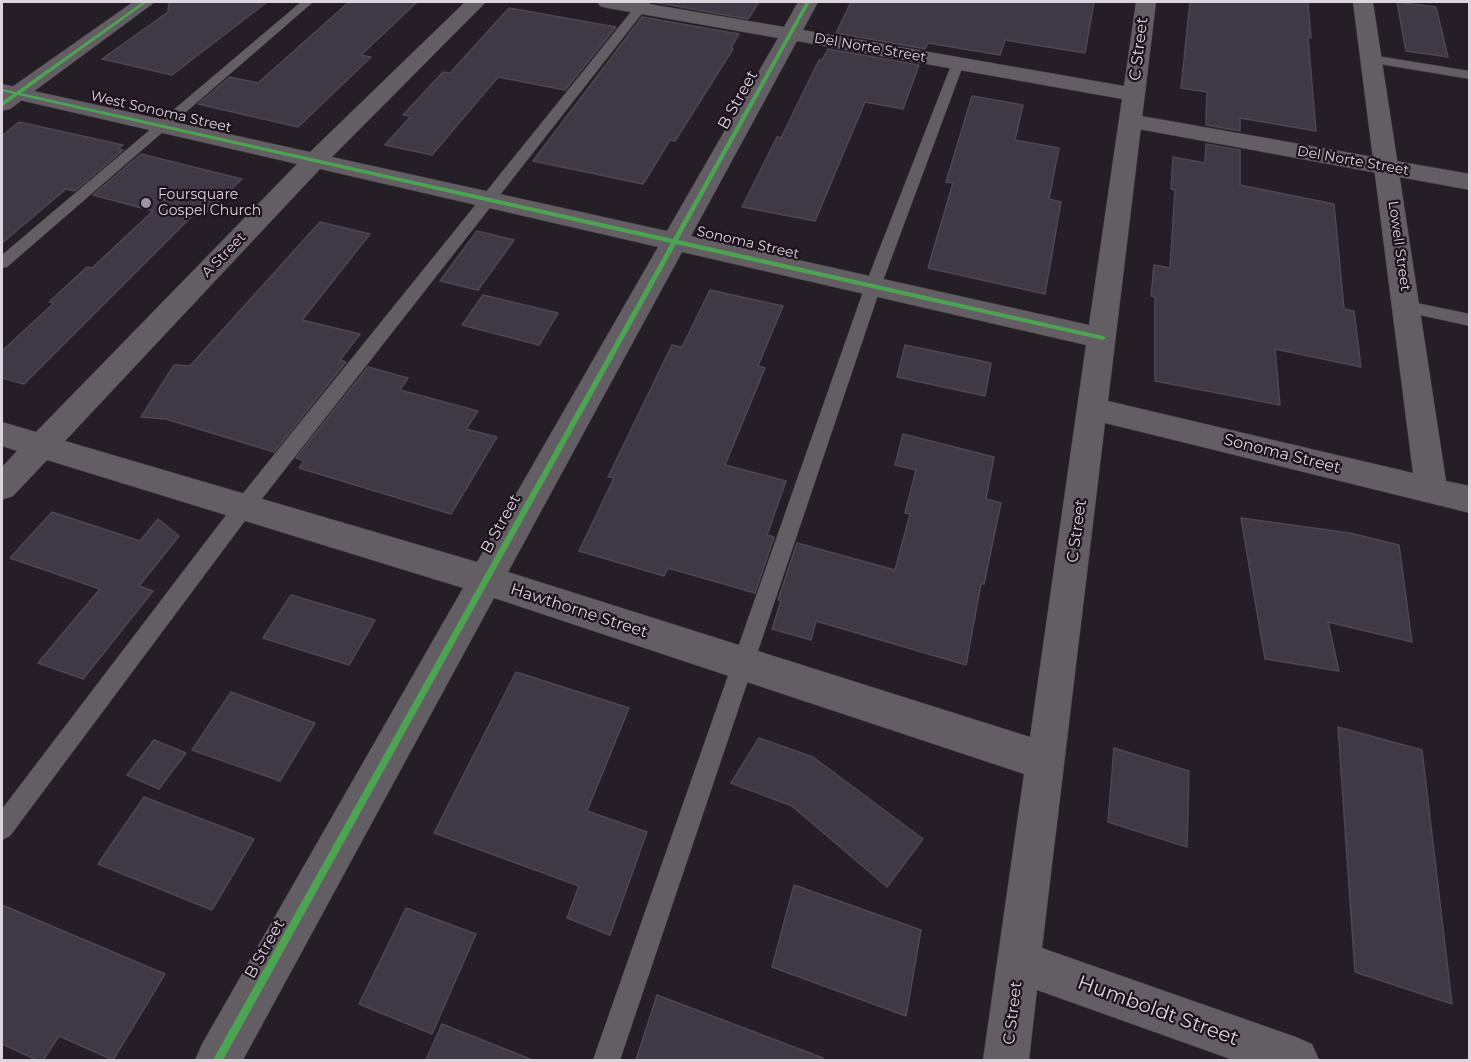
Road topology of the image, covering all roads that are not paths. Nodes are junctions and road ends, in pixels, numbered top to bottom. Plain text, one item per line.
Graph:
1 (145, 2) edge
2 (307, 2) edge
3 (476, 2) edge
4 (607, 2) edge
5 (808, 2) edge
6 (1146, 2) edge
7 (1364, 2) edge
8 (643, 4) edge
9 (790, 34) junction
10 (1371, 59) junction
11 (958, 63) junction
12 (1470, 75) edge
13 (6, 96) edge
14 (1132, 108) junction
15 (160, 126) junction
16 (315, 160) junction
17 (1388, 167) junction
18 (1470, 182) edge
19 (487, 198) junction
20 (674, 240) junction
21 (2, 262) edge
22 (873, 286) junction
23 (1407, 307) junction
24 (1470, 320) edge
25 (1103, 338) junction
26 (1094, 409) junction
27 (2, 434) edge
28 (41, 447) junction
29 (2, 487) edge
30 (1431, 490) junction
31 (1470, 500) edge
32 (243, 508) junction
33 (486, 580) junction
34 (744, 665) junction
35 (1046, 760) junction
36 (2, 828) edge
37 (1019, 962) junction
38 (218, 1060) edge
39 (606, 1060) edge
40 (1006, 1060) edge
41 (1296, 1060) edge

1 - 13 street
2 - 15 lane
3 - 16 street, A Street
4 - 8 street, Del Norte Street
5 - 9 street, B Street
6 - 14 street, C Street
7 - 10 street, Lowell Street
8 - 9 street, Del Norte Street
8 - 19 lane
9 - 11 street, Del Norte Street
9 - 20 street, B Street
10 - 12 lane
10 - 17 street, Lowell Street
11 - 14 street, Del Norte Street
11 - 22 lane
13 - 15 street, West Sonoma Street
14 - 17 street, Del Norte Street
14 - 25 street, C Street
15 - 16 street, West Sonoma Street
15 - 21 lane
16 - 19 street, Sonoma Street
16 - 28 street, A Street
17 - 18 street, Del Norte Street
17 - 23 street, Lowell Street
19 - 20 street, Sonoma Street
19 - 32 lane
20 - 22 street, Sonoma Street
20 - 33 street, B Street
22 - 25 street, Sonoma Street
22 - 34 lane
23 - 24 lane
23 - 30 street, Lowell Street
25 - 26 street, C Street
26 - 30 street, Sonoma Street
26 - 35 street, C Street
27 - 28 street, Hawthorne Street
28 - 29 street, A Street
28 - 32 street, Hawthorne Street
30 - 31 street, Sonoma Street
32 - 33 street, Hawthorne Street
32 - 36 lane
33 - 34 street, Hawthorne Street
33 - 38 street, B Street
34 - 35 street, Hawthorne Street
34 - 39 lane
35 - 37 street, C Street
37 - 40 street, C Street
37 - 41 street, Humboldt Street

